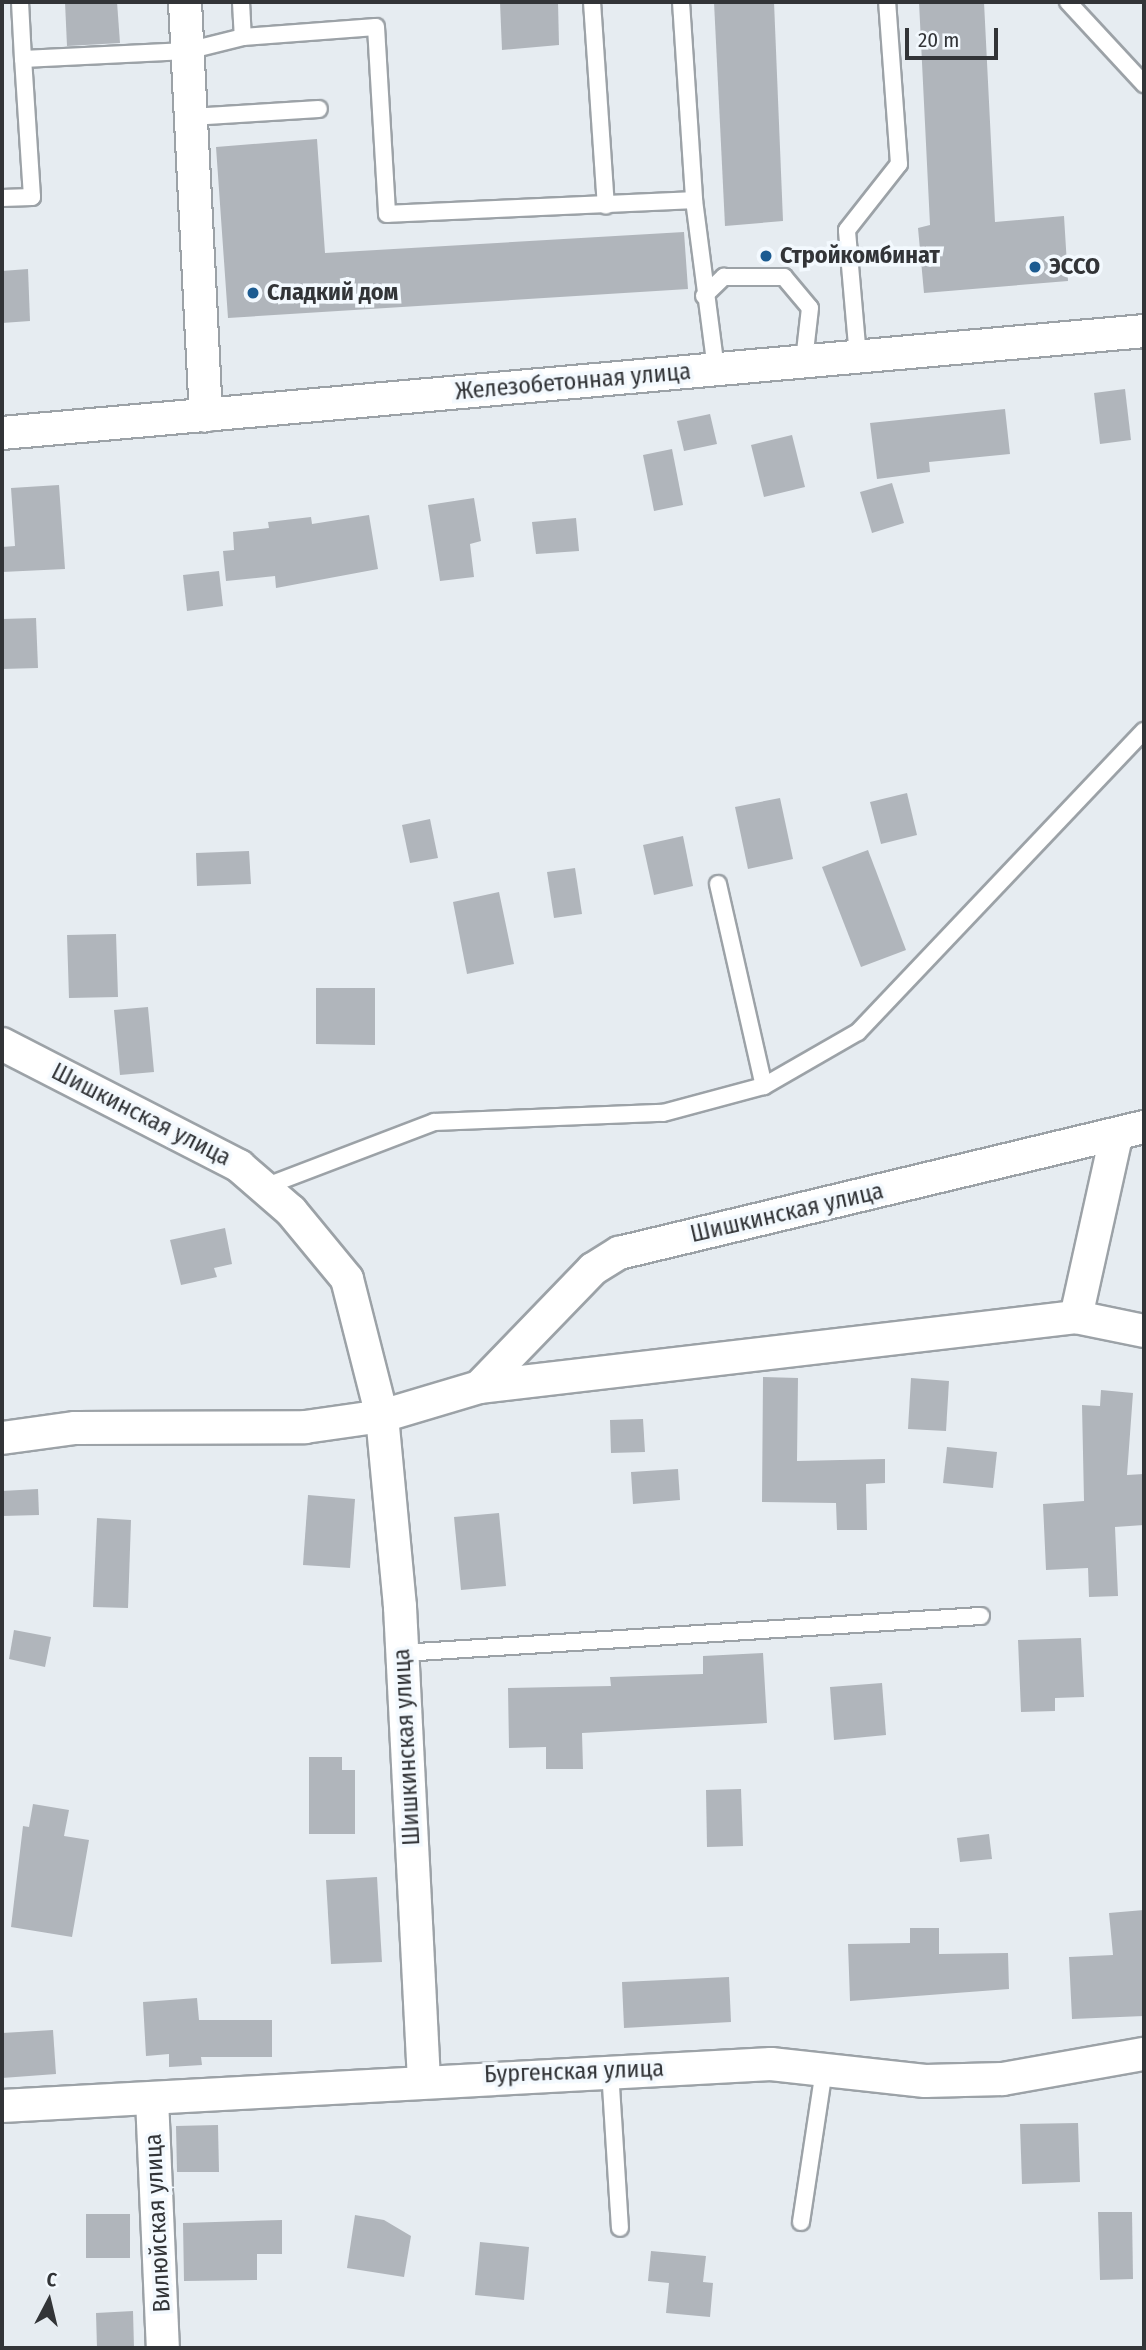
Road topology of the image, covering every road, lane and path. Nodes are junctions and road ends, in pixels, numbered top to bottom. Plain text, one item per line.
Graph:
1 (19, 2) edge
2 (186, 2) edge
3 (241, 2) edge
4 (592, 2) edge
5 (681, 2) edge
6 (887, 2) edge
7 (1068, 2) edge
8 (243, 37) junction
9 (187, 51) junction
10 (23, 60) junction
11 (1144, 84) edge
12 (318, 109) dead end
13 (191, 117) junction
14 (2, 198) edge
15 (694, 200) junction
16 (606, 206) junction
17 (704, 296) junction
18 (1144, 331) edge
19 (858, 357) junction
20 (804, 361) junction
21 (716, 369) junction
22 (206, 415) junction
23 (2, 433) edge
24 (1144, 731) edge
25 (718, 884) dead end
26 (2, 1044) edge
27 (764, 1086) junction
28 (1130, 1132) edge
29 (264, 1187) junction
30 (1076, 1317) junction
31 (1144, 1331) edge
32 (479, 1387) junction
33 (382, 1416) junction
34 (2, 1438) edge
35 (981, 1616) dead end
36 (402, 1653) junction
37 (1144, 2054) edge
38 (610, 2070) junction
39 (824, 2070) junction
40 (424, 2078) junction
41 (152, 2099) junction
42 (2, 2106) edge
43 (801, 2222) dead end
44 (620, 2228) dead end
45 (163, 2348) edge

1 - 10 lane
2 - 9 street
3 - 8 lane
4 - 16 lane
5 - 15 lane
6 - 19 lane
7 - 11 lane
8 - 9 lane
8 - 16 lane
9 - 10 lane
9 - 13 street
10 - 14 lane
12 - 13 lane
13 - 22 street
15 - 16 lane
15 - 17 lane
17 - 20 lane
17 - 21 lane
18 - 19 street, Железобетонная улица
19 - 20 street, Железобетонная улица
20 - 21 street, Железобетонная улица
21 - 22 street, Железобетонная улица
22 - 23 street, Железобетонная улица
24 - 27 lane
25 - 27 lane
26 - 29 street, Шишкинская улица
27 - 29 lane
28 - 30 street
28 - 32 street, Шишкинская улица
29 - 33 street, Шишкинская улица
30 - 31 street, Шишкинская улица
30 - 32 street, Шишкинская улица
32 - 33 street, Шишкинская улица
33 - 34 street, Шишкинская улица
33 - 36 street, Шишкинская улица
35 - 36 lane
36 - 40 street, Шишкинская улица
37 - 39 street, Бургенская улица
38 - 39 street, Бургенская улица
38 - 40 street, Бургенская улица
38 - 44 lane
39 - 43 lane
40 - 41 street, Бургенская улица
41 - 42 street, Бургенская улица
41 - 45 street, Вилюйская улица

